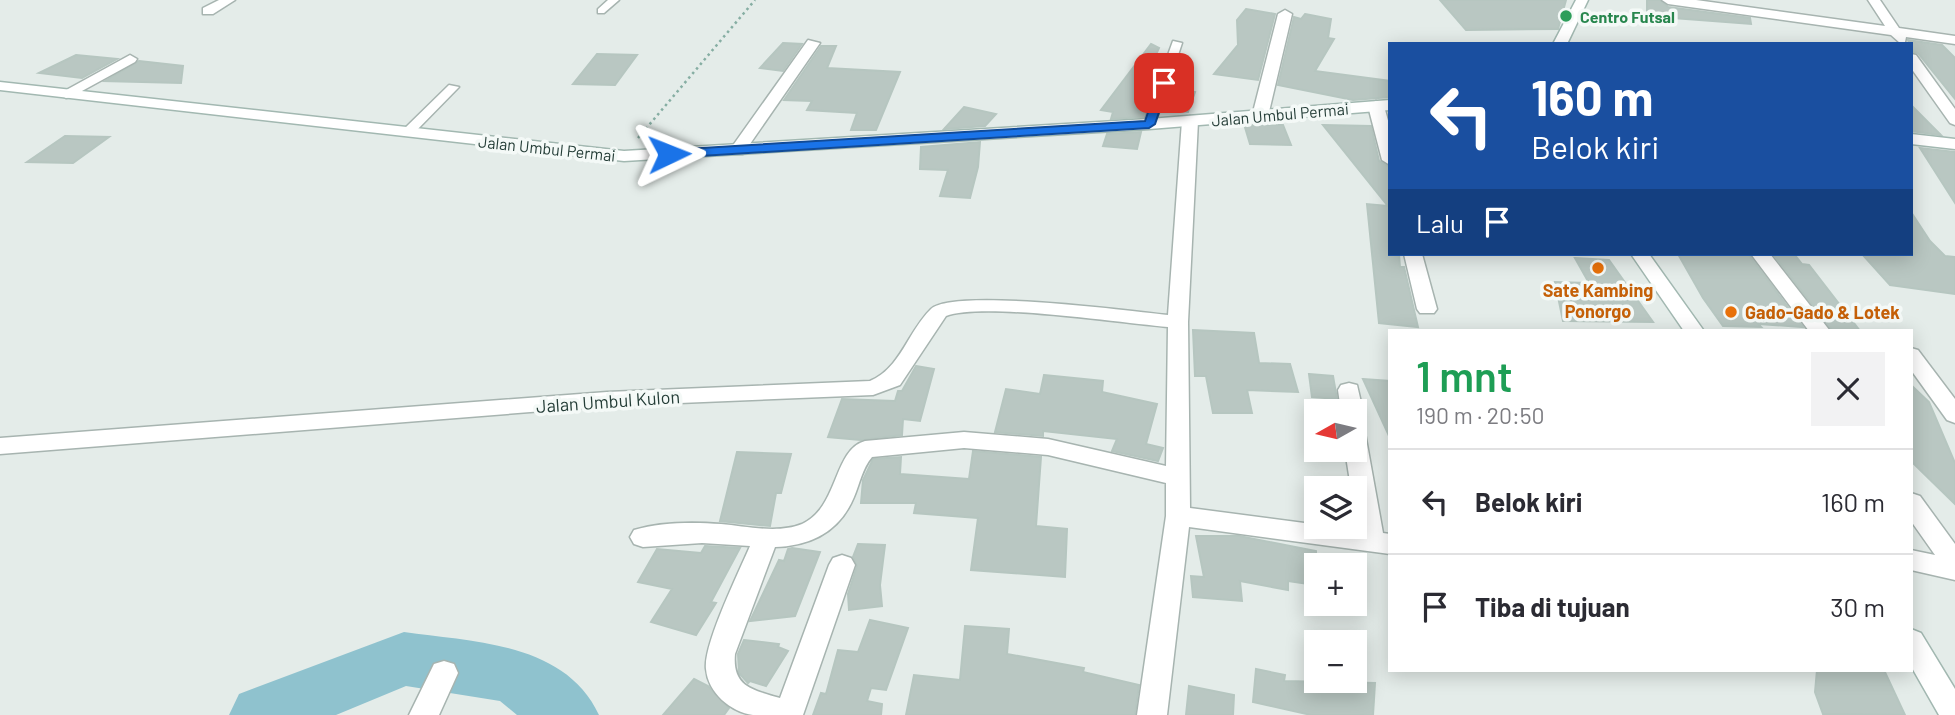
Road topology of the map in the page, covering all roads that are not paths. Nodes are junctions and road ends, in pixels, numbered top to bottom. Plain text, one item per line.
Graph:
1 (229, 0) edge
2 (614, 0) edge
3 (1582, 0) edge
4 (1668, 0) edge
5 (1874, 0) edge
6 (208, 11) dead end
7 (601, 11) dead end
8 (1285, 14) dead end
9 (1899, 38) edge
10 (1955, 40) edge
11 (1561, 42) edge
12 (813, 43) dead end
13 (1177, 43) dead end
14 (130, 60) dead end
15 (1913, 61) edge
16 (0, 86) edge
17 (453, 87) dead end
18 (66, 93) junction
19 (1383, 105) edge
20 (1260, 116) junction
21 (1955, 120) edge
22 (1190, 121) junction
23 (1149, 124) junction
24 (408, 132) junction
25 (1913, 139) edge
26 (1388, 144) edge
27 (1955, 144) edge
28 (737, 151) junction
29 (1414, 256) edge
30 (1641, 256) edge
31 (1762, 256) edge
32 (1427, 309) dead end
33 (1178, 322) junction
34 (1693, 329) edge
35 (1818, 329) edge
36 (1913, 358) edge
37 (1955, 415) edge
38 (0, 446) edge
39 (1361, 462) edge
40 (1177, 477) junction
41 (1913, 505) edge
42 (1178, 516) junction
43 (643, 537) dead end
44 (761, 537) junction
45 (1381, 543) edge
46 (1913, 560) edge
47 (1955, 564) edge
48 (842, 565) dead end
49 (1955, 570) edge
50 (1913, 644) edge
51 (444, 673) dead end
52 (424, 715) edge
53 (788, 715) edge
54 (1152, 715) edge
55 (1955, 715) edge

1 - 6 street
2 - 7 lane
3 - 11 street
4 - 9 street
5 - 9 street
8 - 20 street
9 - 10 street
12 - 28 street
13 - 23 lane
14 - 18 street
15 - 21 street
16 - 18 street, Jalan Umbul Permai
17 - 24 lane
18 - 24 street, Jalan Umbul Permai
19 - 20 street, Jalan Umbul Permai
19 - 26 street
20 - 22 street, Jalan Umbul Permai
22 - 23 street, Jalan Umbul Permai
22 - 33 street
23 - 28 street, Jalan Umbul Permai
24 - 28 street, Jalan Umbul Permai
25 - 27 street
29 - 32 street
30 - 34 street
31 - 35 street
33 - 38 street, Jalan Umbul Kulon
33 - 40 street
36 - 37 street
39 - 45 street
40 - 42 street
40 - 44 street
41 - 47 street
42 - 45 street
42 - 54 street
43 - 44 street
44 - 53 street
46 - 49 street
48 - 53 street
50 - 55 street
51 - 52 street

